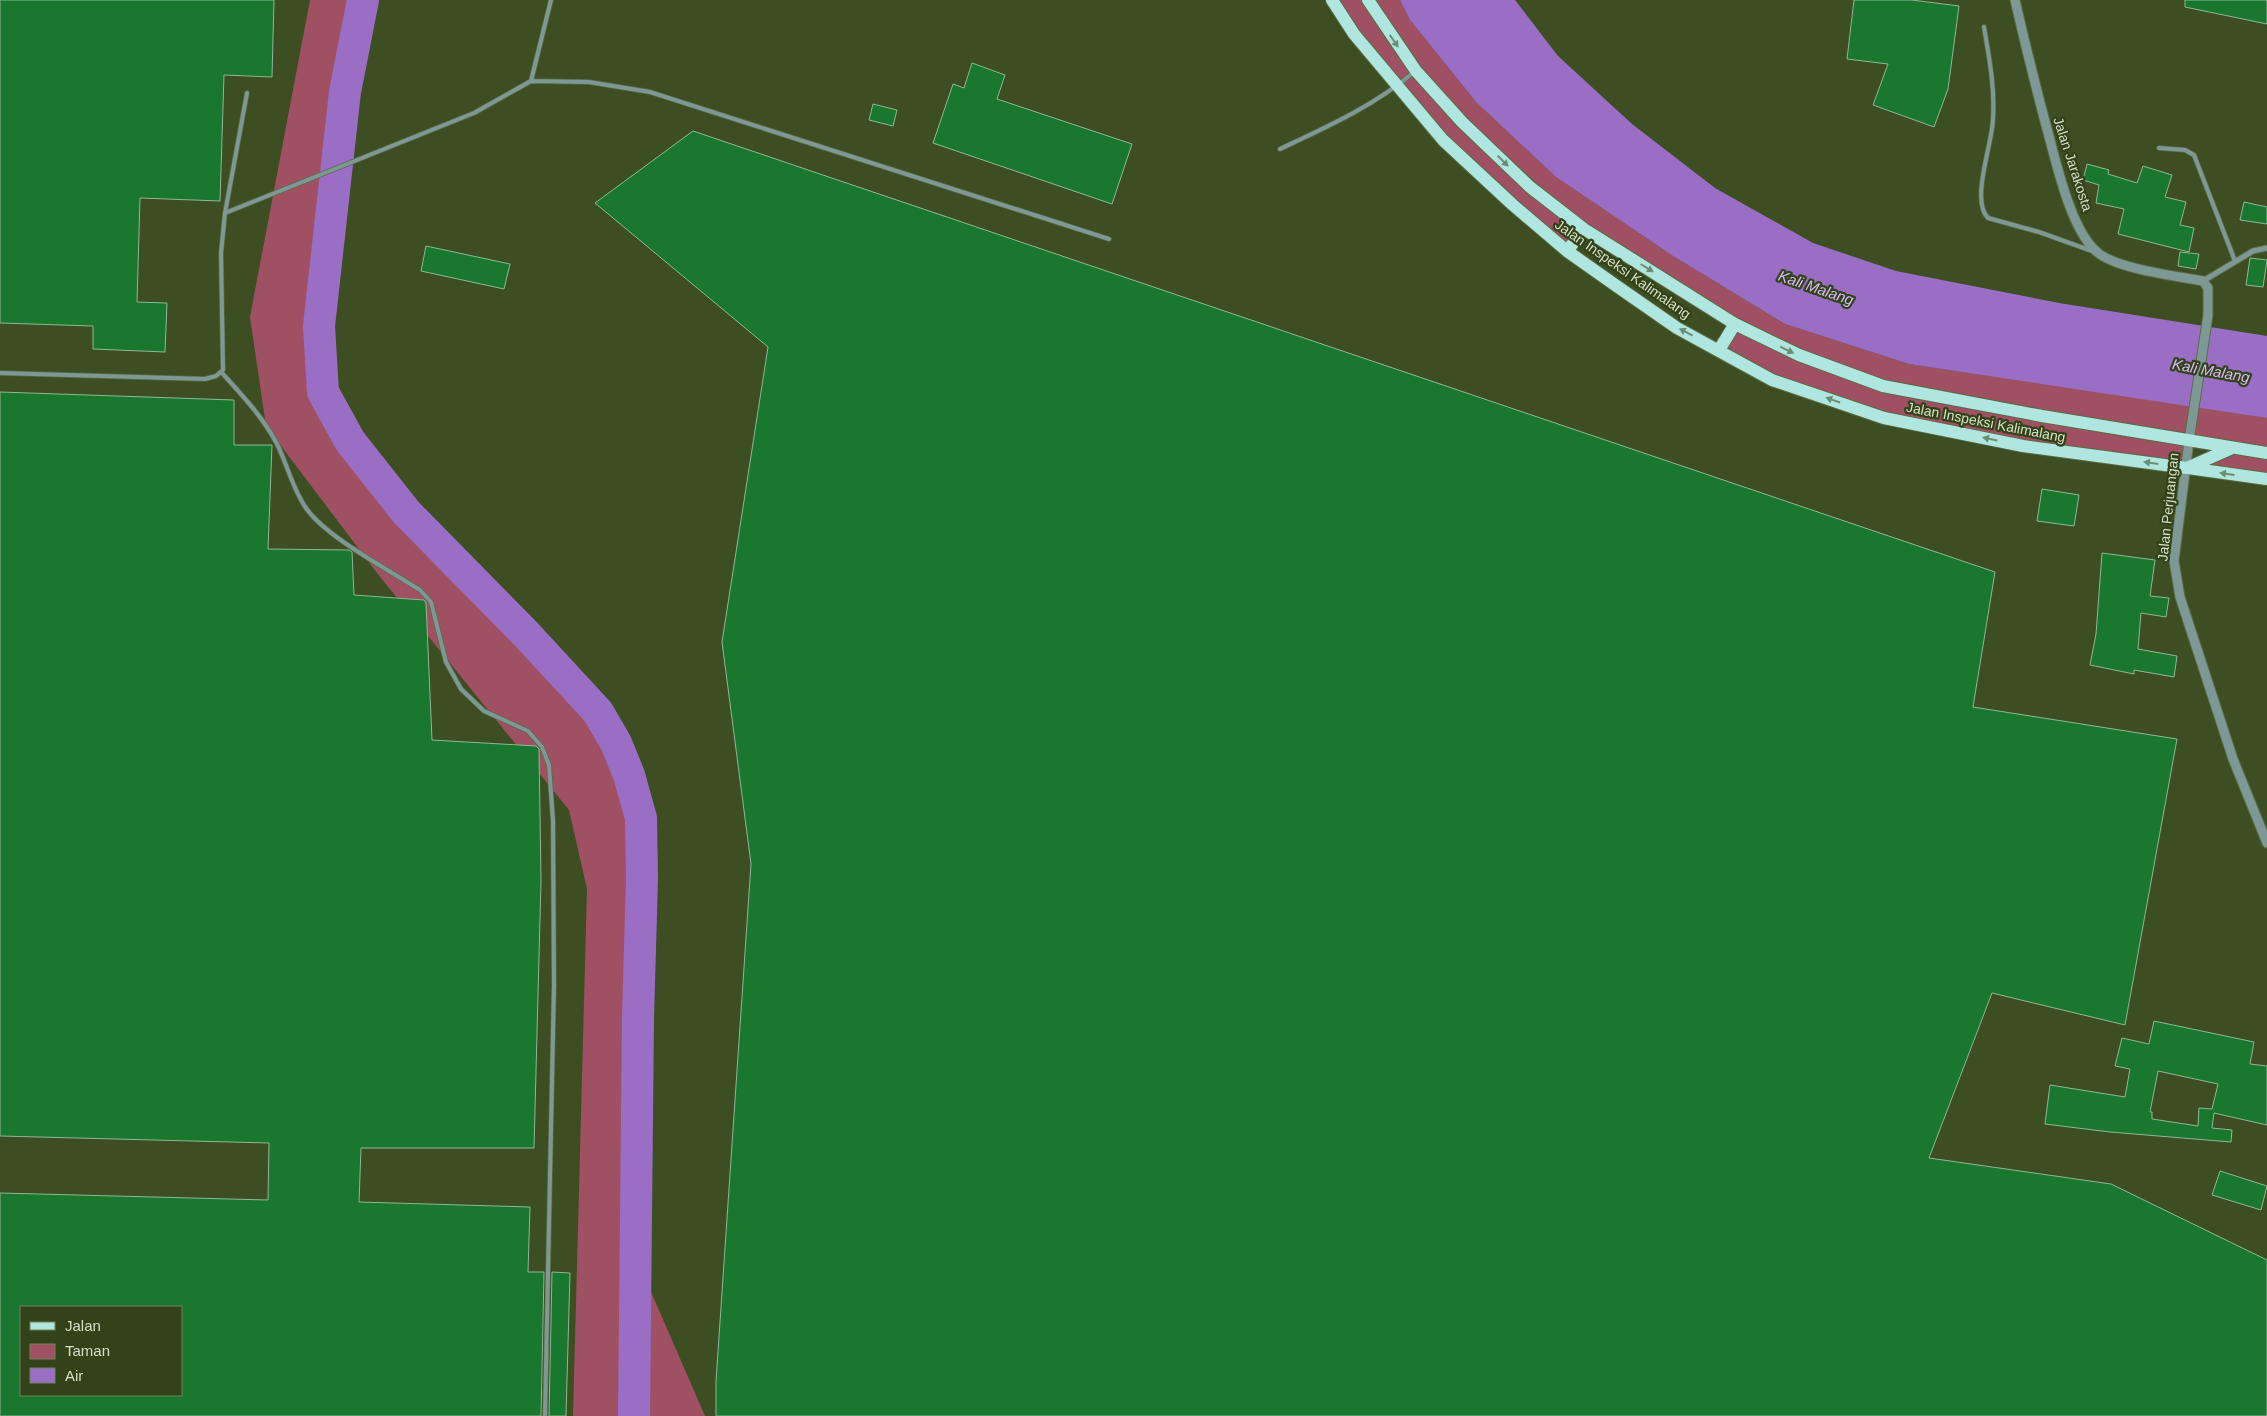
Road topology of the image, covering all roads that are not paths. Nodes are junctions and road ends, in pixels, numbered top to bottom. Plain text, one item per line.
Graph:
1 (552, 0) edge
2 (1332, 0) edge
3 (1368, 0) edge
4 (2014, 0) edge
5 (1984, 26) dead end
6 (1416, 71) junction
7 (531, 81) junction
8 (1397, 86) junction
9 (247, 93) dead end
10 (2159, 148) dead end
11 (1280, 149) dead end
12 (224, 213) junction
13 (1584, 229) junction
14 (1109, 239) dead end
15 (2267, 248) edge
16 (1566, 251) junction
17 (2097, 253) junction
18 (2235, 261) junction
19 (2203, 281) junction
20 (1736, 324) junction
21 (1719, 350) junction
22 (0, 372) edge
23 (222, 372) junction
24 (2189, 441) junction
25 (2230, 449) junction
26 (2267, 453) edge
27 (2187, 468) junction
28 (2267, 479) edge
29 (2267, 844) edge
30 (545, 1416) edge

1 - 7 lane
2 - 8 main road, Jalan Inspeksi Kalimalang
3 -> 6 main road, Jalan Inspeksi Kalimalang
4 - 17 street, Jalan Jarakosta
5 - 17 lane
6 - 8 lane
6 -> 13 main road, Jalan Inspeksi Kalimalang
7 - 12 lane
7 - 14 lane
8 - 11 lane
8 - 16 main road, Jalan Inspeksi Kalimalang
9 - 12 lane
10 - 18 lane
12 - 23 lane
13 - 16 main road
13 -> 20 main road, Jalan Inspeksi Kalimalang
15 - 18 street
21 -> 16 main road, Jalan Inspeksi Kalimalang
17 - 19 street
18 - 19 street
19 - 24 street, Jalan Perjuangan
20 - 21 main road
20 -> 24 main road, Jalan Inspeksi Kalimalang
27 -> 21 main road, Jalan Inspeksi Kalimalang
22 - 23 lane
23 - 30 lane
24 - 25 main road, Jalan Inspeksi Kalimalang
24 - 27 street, Jalan Perjuangan
25 - 26 main road, Jalan Inspeksi Kalimalang
25 - 27 main road
28 -> 27 main road, Jalan Inspeksi Kalimalang
27 - 29 street, Jalan Perjuangan

